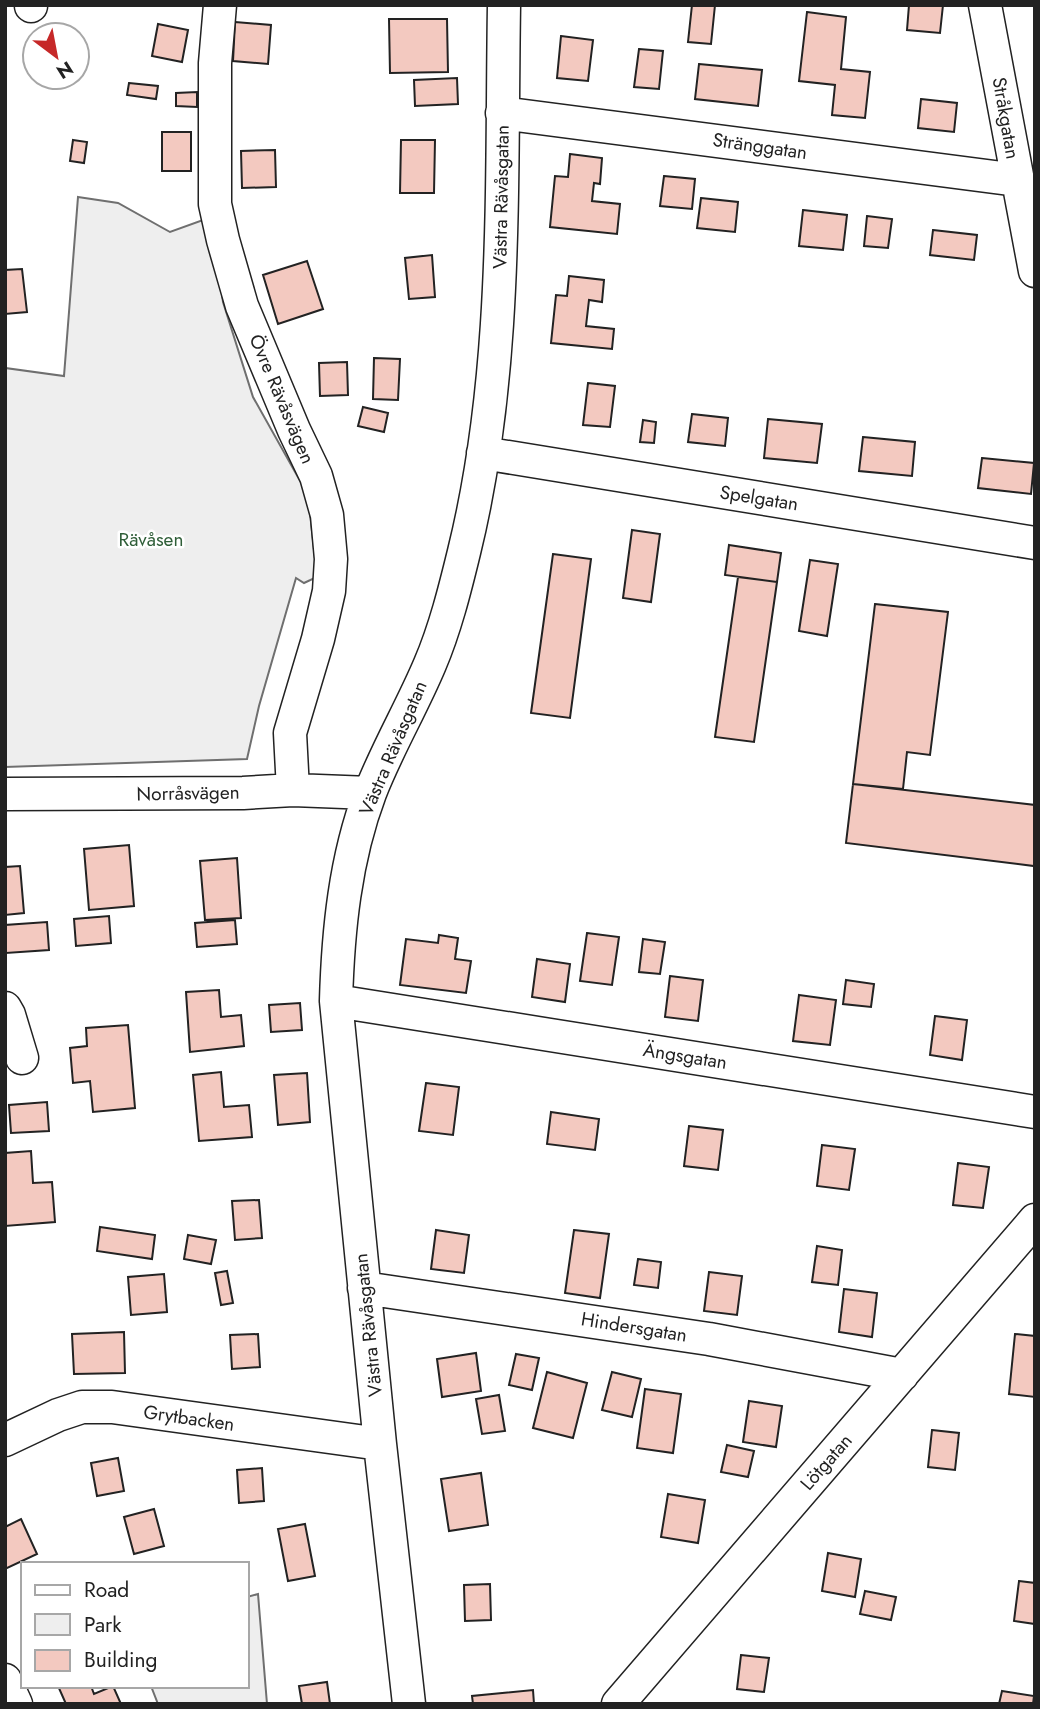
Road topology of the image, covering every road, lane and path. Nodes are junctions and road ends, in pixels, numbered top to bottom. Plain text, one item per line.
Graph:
1 (220, 5) edge
2 (504, 5) edge
3 (985, 5) edge
4 (502, 113) junction
5 (1017, 180) junction
6 (1035, 271) edge
7 (483, 453) junction
8 (1035, 543) edge
9 (293, 790) junction
10 (370, 793) junction
11 (5, 794) edge
12 (336, 1001) junction
13 (5, 1008) edge
14 (22, 1058) dead end
15 (1035, 1112) edge
16 (1035, 1220) edge
17 (364, 1289) junction
18 (902, 1374) junction
19 (5, 1440) edge
20 (380, 1444) junction
21 (5, 1680) edge
22 (16, 1704) edge
23 (409, 1704) edge
24 (618, 1704) edge

1 - 9 street, Övre Rävåsvägen
2 - 4 street, Västra Rävåsgatan
3 - 5 street, Stråkgatan
4 - 5 street, Stränggatan
4 - 7 street, Västra Rävåsgatan
5 - 6 street, Stråkgatan
7 - 8 street, Spelgatan
7 - 10 street, Västra Rävåsgatan
9 - 10 street, Norråsvägen
9 - 11 street, Norråsvägen
10 - 12 street, Västra Rävåsgatan
12 - 15 street, Ängsgatan
12 - 17 street, Västra Rävåsgatan
13 - 14 street
16 - 18 street, Lötgatan
17 - 18 street, Hindersgatan
17 - 20 street, Västra Rävåsgatan
18 - 24 street, Lötgatan
19 - 20 street, Grytbacken
20 - 23 street, Västra Rävåsgatan
21 - 22 street

